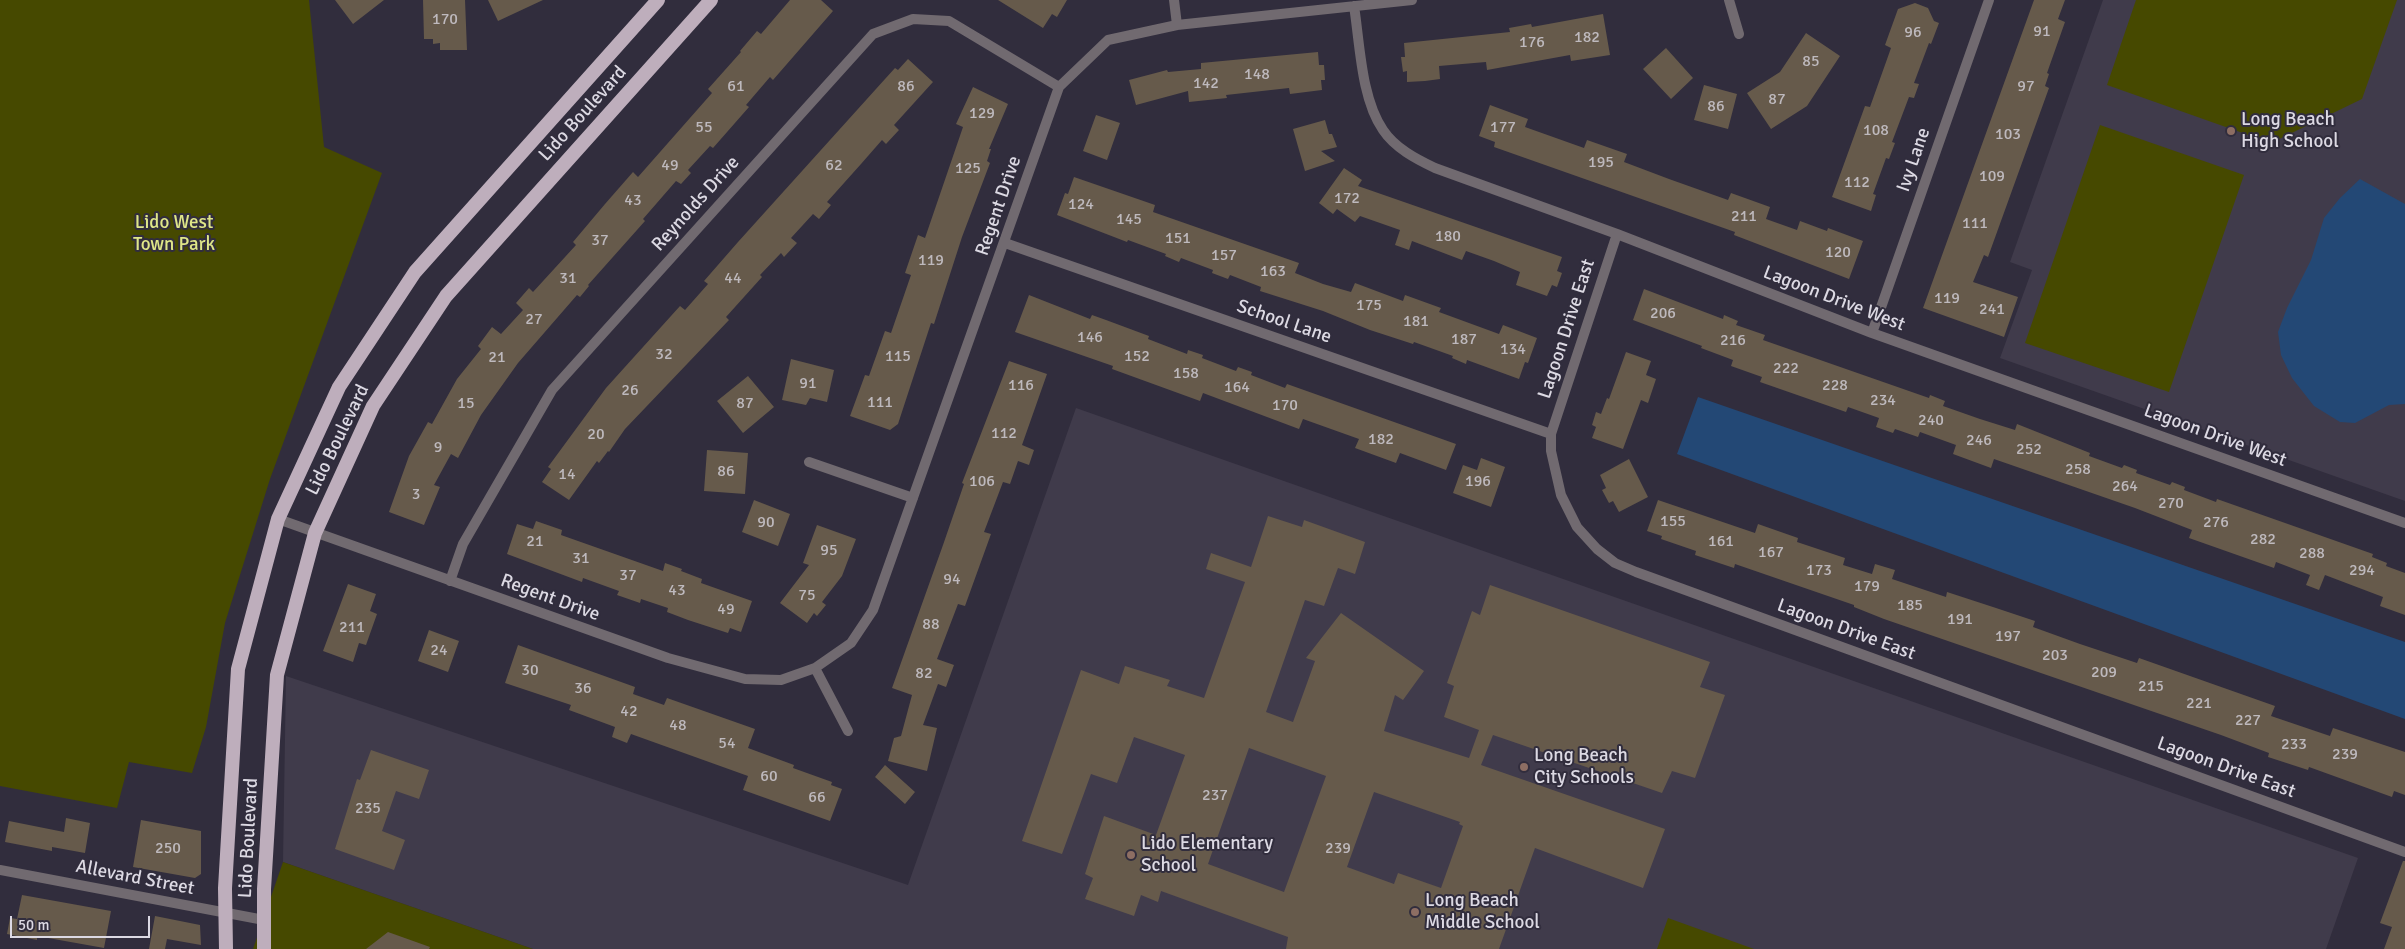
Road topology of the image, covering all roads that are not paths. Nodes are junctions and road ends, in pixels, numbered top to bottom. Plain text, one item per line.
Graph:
1 (658, 0) edge
2 (710, 0) edge
3 (1174, 0) edge
4 (1412, 0) edge
5 (1729, 0) edge
6 (1989, 0) edge
7 (1354, 6) junction
8 (1177, 25) junction
9 (1739, 34) dead end
10 (1059, 87) junction
11 (1616, 234) junction
12 (1005, 242) junction
13 (1872, 332) junction
14 (1550, 434) junction
15 (810, 462) dead end
16 (913, 498) junction
17 (278, 519) junction
18 (2405, 523) edge
19 (315, 533) junction
20 (450, 581) junction
21 (815, 668) junction
22 (848, 732) dead end
23 (2405, 852) edge
24 (0, 870) edge
25 (226, 913) junction
26 (264, 920) junction
27 (226, 949) edge
28 (264, 949) edge

1 - 17 highway, Lido Boulevard
2 - 19 highway, Lido Boulevard
3 - 8 street
4 - 7 street, Regent Drive
5 - 9 street
6 - 13 street, Ivy Lane
7 - 8 street, Regent Drive
7 - 11 street, Lagoon Drive West
8 - 10 street, Regent Drive
10 - 12 street, Regent Drive
10 - 20 street, Reynolds Drive
11 - 13 street, Lagoon Drive West
11 - 14 street, Lagoon Drive East
12 - 14 street, School Lane
12 - 16 street, Regent Drive
13 - 18 street, Lagoon Drive West
14 - 23 street, Lagoon Drive East
15 - 16 street
16 - 21 street, Regent Drive
17 - 19 street, Regent Drive
17 - 25 highway, Lido Boulevard
19 - 20 street, Regent Drive
19 - 26 highway, Lido Boulevard
20 - 21 street, Regent Drive
21 - 22 street
24 - 25 street, Allevard Street
25 - 26 street, Allevard Street
25 - 27 highway, Lido Boulevard
26 - 28 highway, Lido Boulevard

